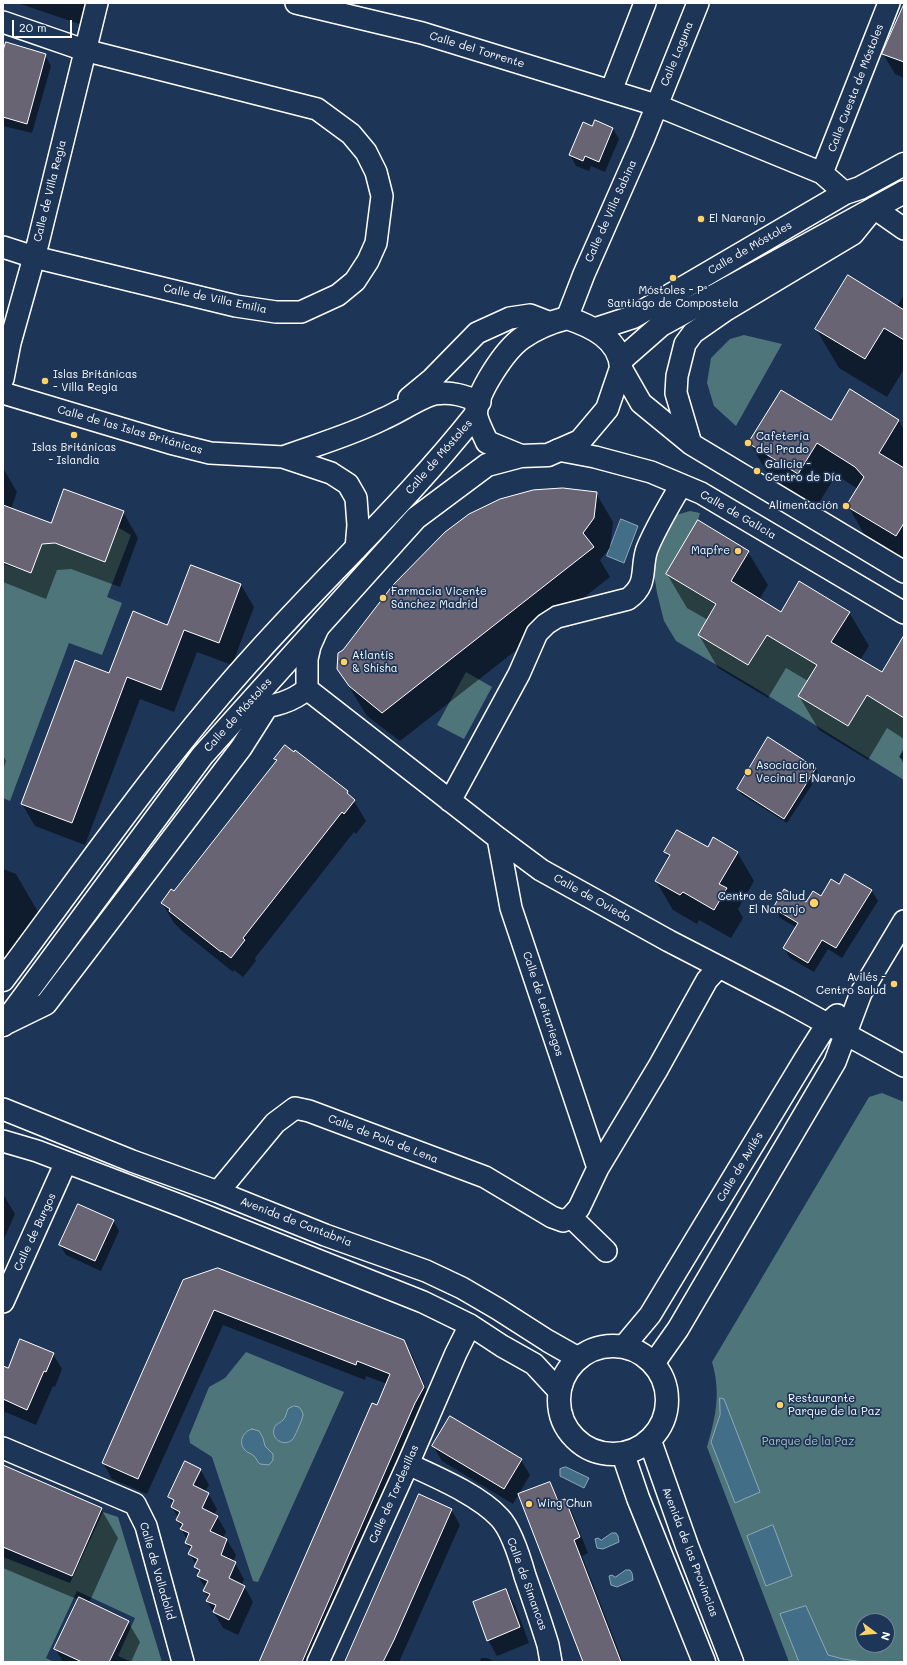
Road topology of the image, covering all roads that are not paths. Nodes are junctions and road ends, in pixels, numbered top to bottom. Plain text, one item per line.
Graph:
1 (96, 3) edge
2 (296, 3) edge
3 (645, 3) edge
4 (698, 3) edge
5 (889, 3) edge
6 (320, 6) edge
7 (3, 22) edge
8 (84, 50) junction
9 (611, 91) junction
10 (656, 105) junction
11 (904, 164) edge
12 (822, 173) junction
13 (904, 192) edge
14 (845, 193) junction
15 (874, 208) junction
16 (904, 229) edge
17 (3, 247) edge
18 (34, 257) junction
19 (558, 320) junction
20 (596, 329) junction
21 (620, 364) junction
22 (3, 379) edge
23 (3, 393) edge
24 (478, 408) junction
25 (382, 420) junction
26 (691, 444) junction
27 (558, 450) junction
28 (521, 456) junction
29 (283, 457) junction
30 (681, 485) junction
31 (356, 549) junction
32 (904, 572) edge
33 (904, 613) edge
34 (319, 625) junction
35 (307, 689) junction
36 (267, 707) junction
37 (242, 711) junction
38 (450, 801) junction
39 (498, 838) junction
40 (904, 920) edge
41 (718, 968) junction
42 (3, 980) edge
43 (861, 993) junction
44 (827, 1024) junction
45 (3, 1025) edge
46 (846, 1036) junction
47 (904, 1066) edge
48 (3, 1109) edge
49 (3, 1141) edge
50 (66, 1162) junction
51 (598, 1168) junction
52 (218, 1192) junction
53 (571, 1217) junction
54 (606, 1252) dead end
55 (3, 1302) edge
56 (470, 1325) junction
57 (624, 1346) junction
58 (578, 1358) junction
59 (654, 1363) junction
60 (559, 1391) junction
61 (650, 1441) junction
62 (3, 1448) edge
63 (623, 1454) junction
64 (408, 1464) junction
65 (183, 1662) edge
66 (318, 1662) edge
67 (551, 1662) edge
68 (704, 1662) edge
69 (732, 1662) edge

1 - 8 street, Calle de Villa Regia
2 - 6 street, Calle del Torrente
3 - 9 street
4 - 10 street, Calle Laguna
5 - 12 street, Calle Cuesta de Móstoles
6 - 9 street, Calle del Torrente
7 - 8 street, Calle de Villa Emilia
8 - 18 street, Calle de Villa Regia
8 - 18 street, Calle de Villa Emilia
9 - 10 street, Calle del Torrente
10 - 12 street, Calle del Torrente
10 - 19 street, Calle de Villa Sabina
11 - 14 main road, Calle de Móstoles
12 - 14 street, Calle del Torrente
13 - 15 main road, Calle de Móstoles
14 - 20 main road, Calle de Móstoles
15 - 16 street
15 - 21 main road, Calle de Móstoles
15 - 26 street, Calle de Móstoles
17 - 18 street, Calle de Villa Emilia
18 - 22 street, Calle de Villa Regia
19 - 20 main road
19 - 24 main road
19 - 25 street, Calle de las Islas Británicas
20 - 21 main road
21 - 26 street
21 - 27 main road
23 - 29 street, Calle de las Islas Británicas
24 - 25 street, Calle de las Islas Británicas
24 - 28 main road
24 - 31 main road, Calle de Móstoles
25 - 29 street, Calle de las Islas Británicas
26 - 32 street
27 - 28 main road
27 - 30 street, Calle de Galicia
28 - 34 main road, Calle de Móstoles
29 - 31 street, Calle de las Islas Británicas
30 - 33 street, Calle de Galicia
30 - 38 street
31 - 42 main road, Calle de Móstoles
34 - 35 street
34 - 37 main road, Calle de Móstoles
35 - 36 street
35 - 38 street, Calle de Oviedo
36 - 37 street
36 - 45 street, Calle de Móstoles
37 - 45 main road, Calle de Móstoles
38 - 39 street, Calle de Oviedo
39 - 41 street, Calle de Oviedo
39 - 51 street, Calle de Leitariegos
40 - 43 street, Calle de Avilés
41 - 44 street, Calle de Oviedo
41 - 51 street
43 - 44 street, Calle de Avilés
43 - 46 street, Calle de Avilés
44 - 46 street, Calle de Oviedo
44 - 57 street, Calle de Avilés
46 - 47 street, Calle de Oviedo
46 - 59 street, Calle de Avilés
48 - 52 street, Avenida de Cantabria
49 - 50 street
50 - 55 street, Calle de Burgos
50 - 56 street
51 - 53 street
52 - 53 street, Calle de Pola de Lena
52 - 58 street, Avenida de Cantabria
53 - 54 street
56 - 60 street
56 - 64 street, Calle de Tordesillas
57 - 58 main road
57 - 59 main road
58 - 60 main road
59 - 61 main road
60 - 63 main road
61 - 63 main road
61 - 69 main road, Avenida de las Provincias
62 - 65 street, Calle de Valladolid
63 - 68 main road
64 - 66 street, Calle de Tordesillas
64 - 67 street, Calle de Simancas

